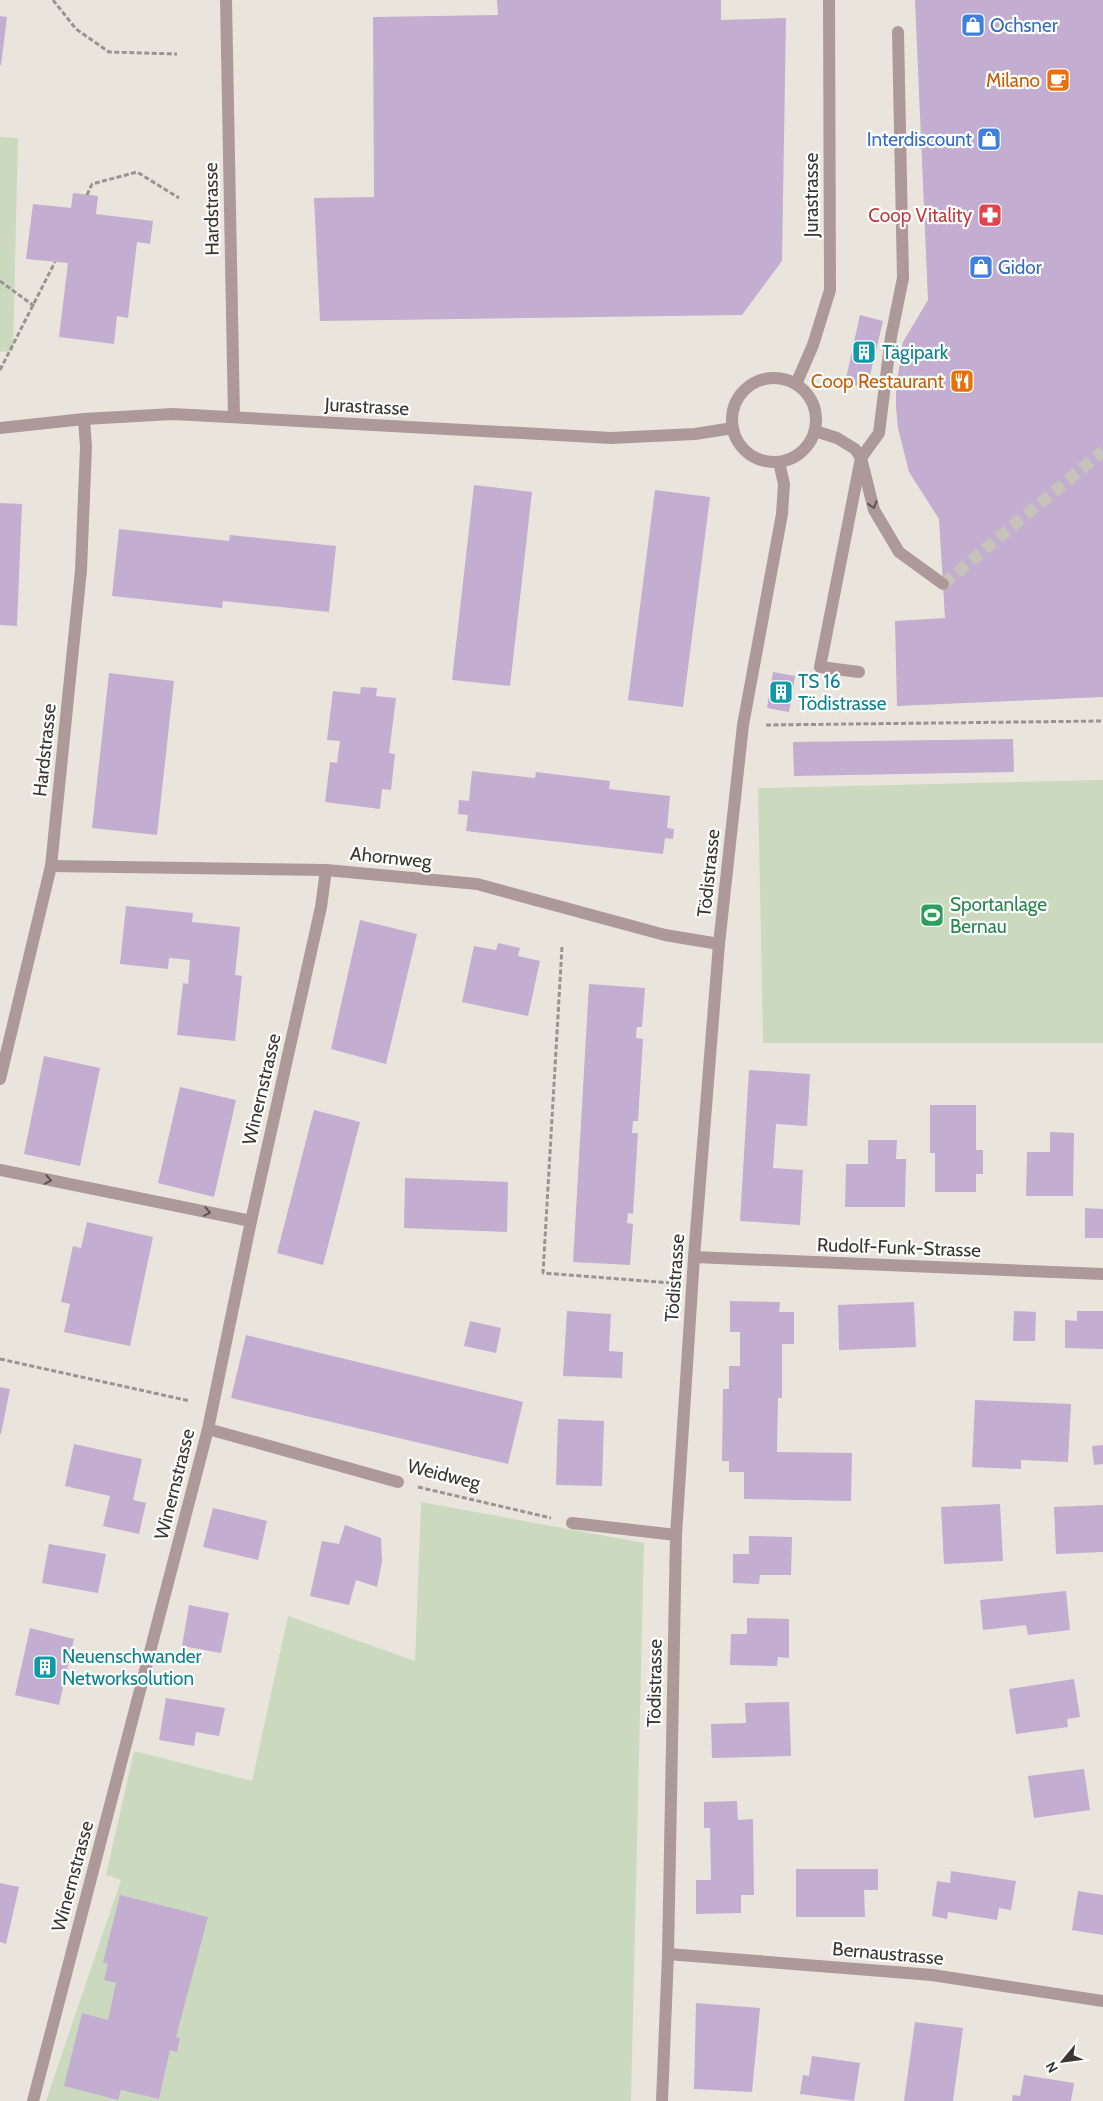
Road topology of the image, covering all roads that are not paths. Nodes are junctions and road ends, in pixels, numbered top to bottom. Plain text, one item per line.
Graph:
1 (226, 0) edge
2 (829, 0) edge
3 (898, 32) dead end
4 (796, 384) junction
5 (234, 417) junction
6 (84, 419) junction
7 (0, 428) edge
8 (733, 428) junction
9 (815, 431) junction
10 (861, 458) junction
11 (779, 462) junction
12 (943, 584) dead end
13 (859, 672) dead end
14 (51, 866) junction
15 (326, 870) junction
16 (719, 944) junction
17 (0, 1079) edge
18 (0, 1170) edge
19 (251, 1221) junction
20 (694, 1257) junction
21 (1103, 1274) edge
22 (208, 1428) junction
23 (398, 1482) road end
24 (572, 1523) road end
25 (676, 1535) junction
26 (668, 1954) junction
27 (1103, 2001) edge
28 (33, 2101) edge
29 (662, 2101) edge

1 - 5 street, Hardstrasse
2 - 4 street, Jurastrasse
3 - 10 street
4 - 8 street
4 - 9 street
5 - 6 street, Jurastrasse
5 - 8 street, Jurastrasse
6 - 7 street, Jurastrasse
6 - 14 street, Hardstrasse
8 - 11 street
9 - 10 street
9 - 11 street
10 -> 12 street
10 - 13 street
11 - 16 street, Tödistrasse
14 - 15 street, Ahornweg
14 - 17 street, Hardstrasse
15 - 16 street, Ahornweg
15 - 19 street, Winernstrasse
16 - 20 street, Tödistrasse
18 -> 19 street
19 - 22 street, Winernstrasse
20 - 21 street, Rudolf-Funk-Strasse
20 - 25 street, Tödistrasse
22 - 23 street, Weidweg
22 - 28 street, Winernstrasse
24 - 25 street
25 - 26 street, Tödistrasse
26 - 27 street, Bernaustrasse
26 - 29 street, Tödistrasse

